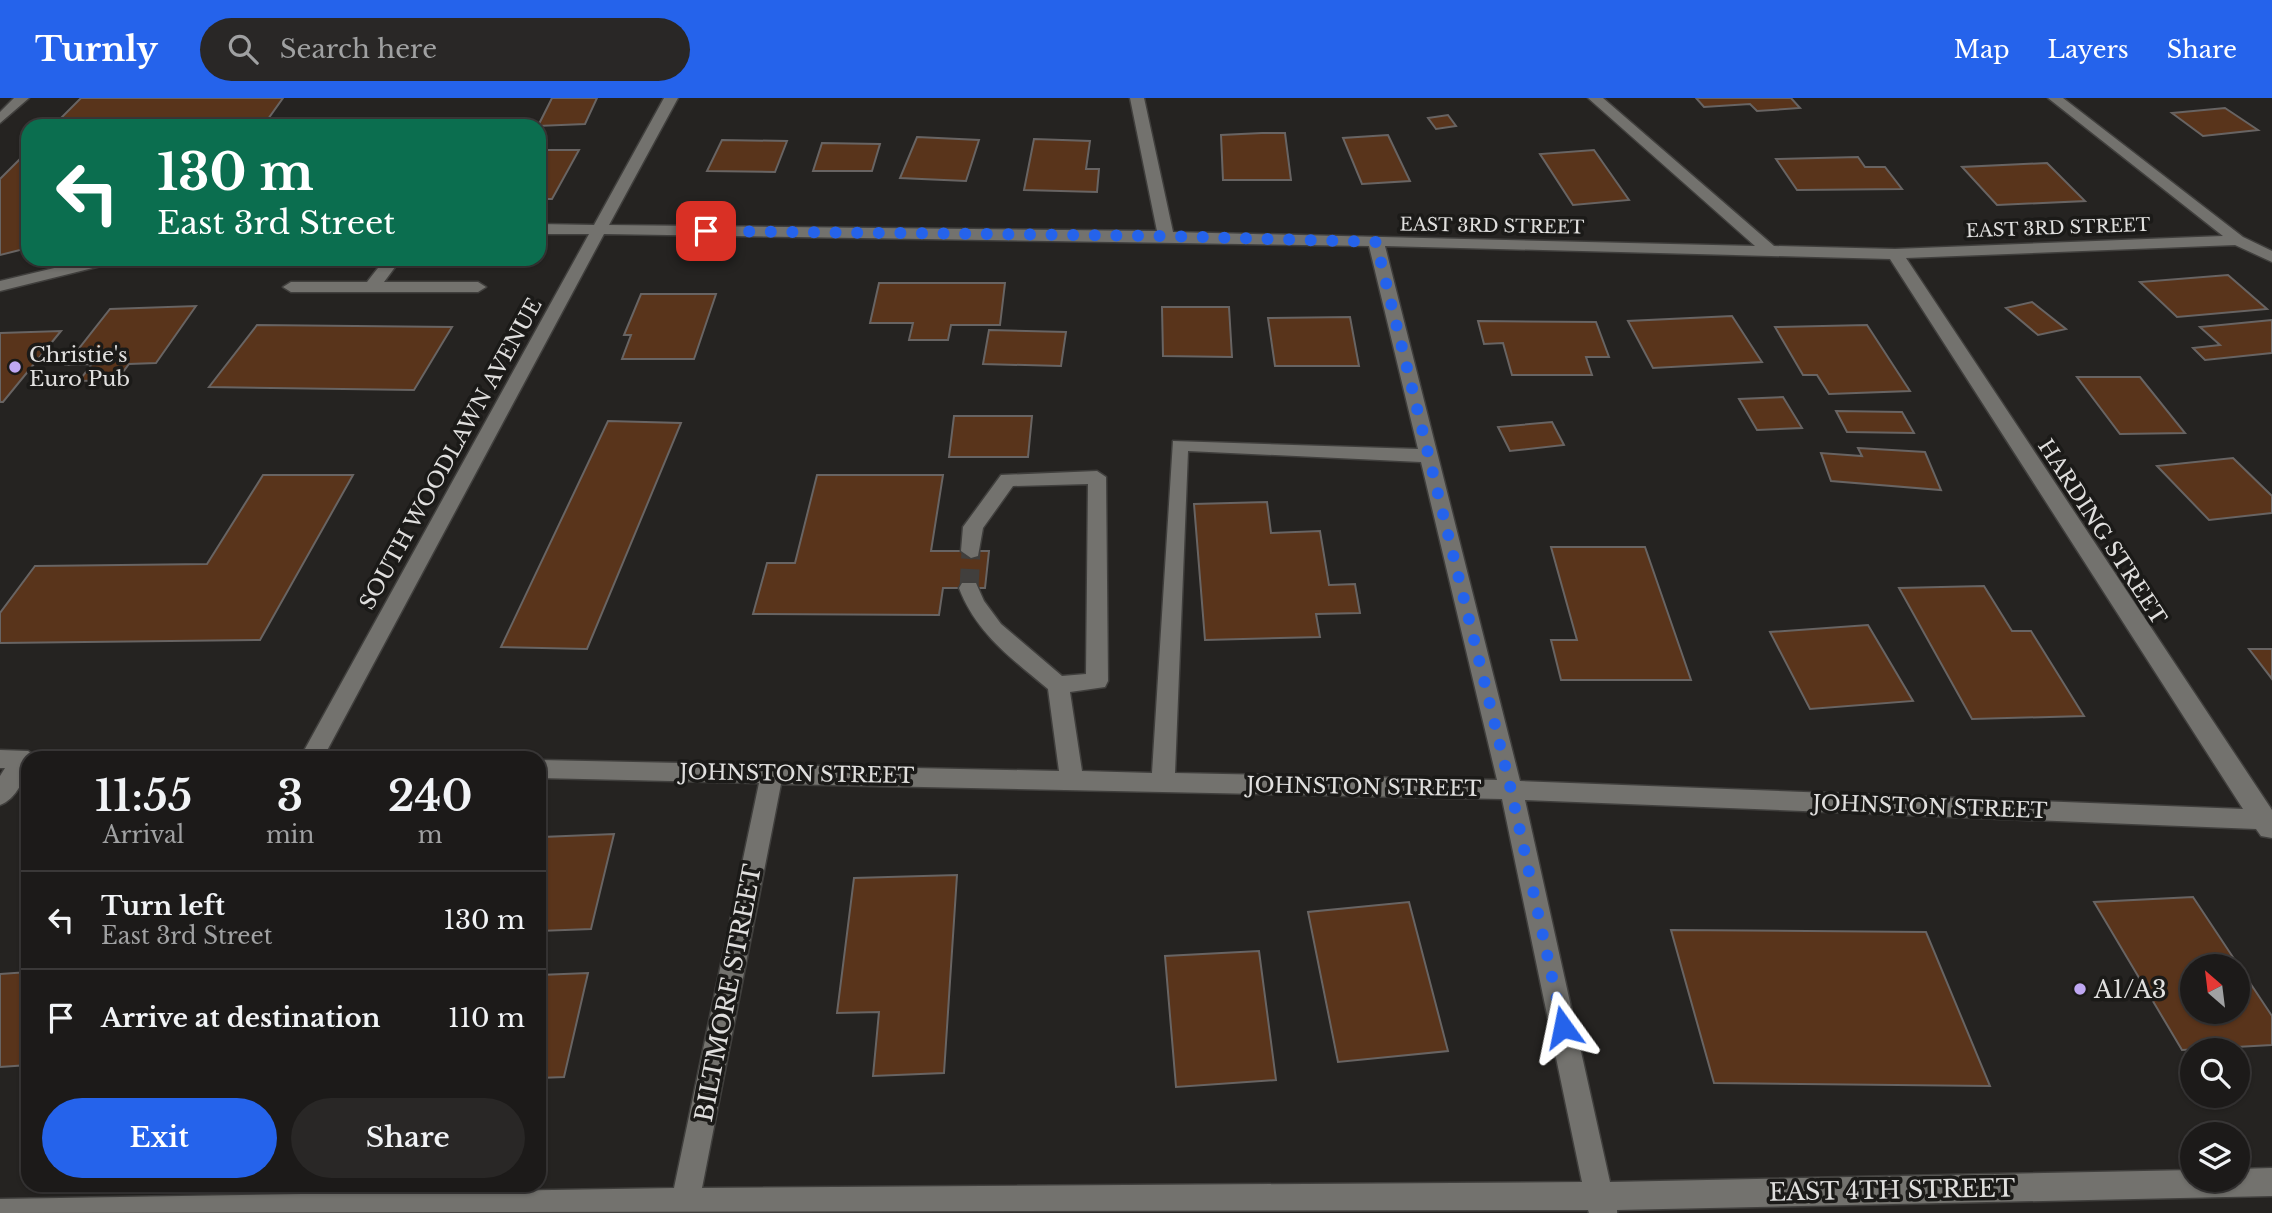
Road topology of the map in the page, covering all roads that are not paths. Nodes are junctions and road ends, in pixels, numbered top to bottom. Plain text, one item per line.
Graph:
1 (22, 98) edge
2 (671, 98) edge
3 (1137, 98) edge
4 (1595, 98) edge
5 (2055, 98) edge
6 (0, 118) edge
7 (546, 229) edge
8 (598, 230) junction
9 (1166, 236) junction
10 (2238, 240) junction
11 (1376, 242) junction
12 (1771, 252) junction
13 (1895, 254) junction
14 (2272, 257) edge
15 (82, 266) edge
16 (388, 266) edge
17 (0, 286) edge
18 (291, 287) dead end
19 (372, 287) junction
20 (478, 288) dead end
21 (1429, 456) junction
22 (971, 551) tunnel mouth
23 (969, 588) tunnel mouth
24 (1058, 685) junction
25 (315, 751) edge
26 (0, 759) edge
27 (21, 760) edge
28 (21, 767) edge
29 (546, 769) edge
30 (772, 773) junction
31 (1072, 780) junction
32 (1163, 782) junction
33 (1511, 790) junction
34 (0, 795) edge
35 (2269, 825) edge
36 (2272, 1182) edge
37 (1601, 1205) edge
38 (684, 1208) edge
39 (0, 1213) edge

1 - 6 street
2 - 8 street, SOUTH WOODLAWN AVENUE
3 - 9 street
4 - 12 street
5 - 10 street
7 - 8 street, EAST 3RD STREET
8 - 9 street, EAST 3RD STREET
8 - 25 street, SOUTH WOODLAWN AVENUE
9 - 11 street, EAST 3RD STREET
10 - 13 street, EAST 3RD STREET
10 - 14 street, EAST 3RD STREET
11 - 12 street, EAST 3RD STREET
11 - 21 street
12 - 13 street, EAST 3RD STREET
13 - 35 street, HARDING STREET
15 - 17 street
16 - 19 street
18 - 19 street
19 - 20 street
21 - 32 street
21 - 33 street
22 - 24 street
23 - 24 street
24 - 31 street
26 - 27 street
28 - 34 street
29 - 30 street, JOHNSTON STREET
30 - 31 street, JOHNSTON STREET
30 - 38 street, BILTMORE STREET
31 - 32 street, JOHNSTON STREET
32 - 33 street, JOHNSTON STREET
33 - 35 street, JOHNSTON STREET
33 - 37 street
36 - 37 street, EAST 4TH STREET
37 - 38 street, EAST 4TH STREET
38 - 39 street, EAST 4TH STREET

